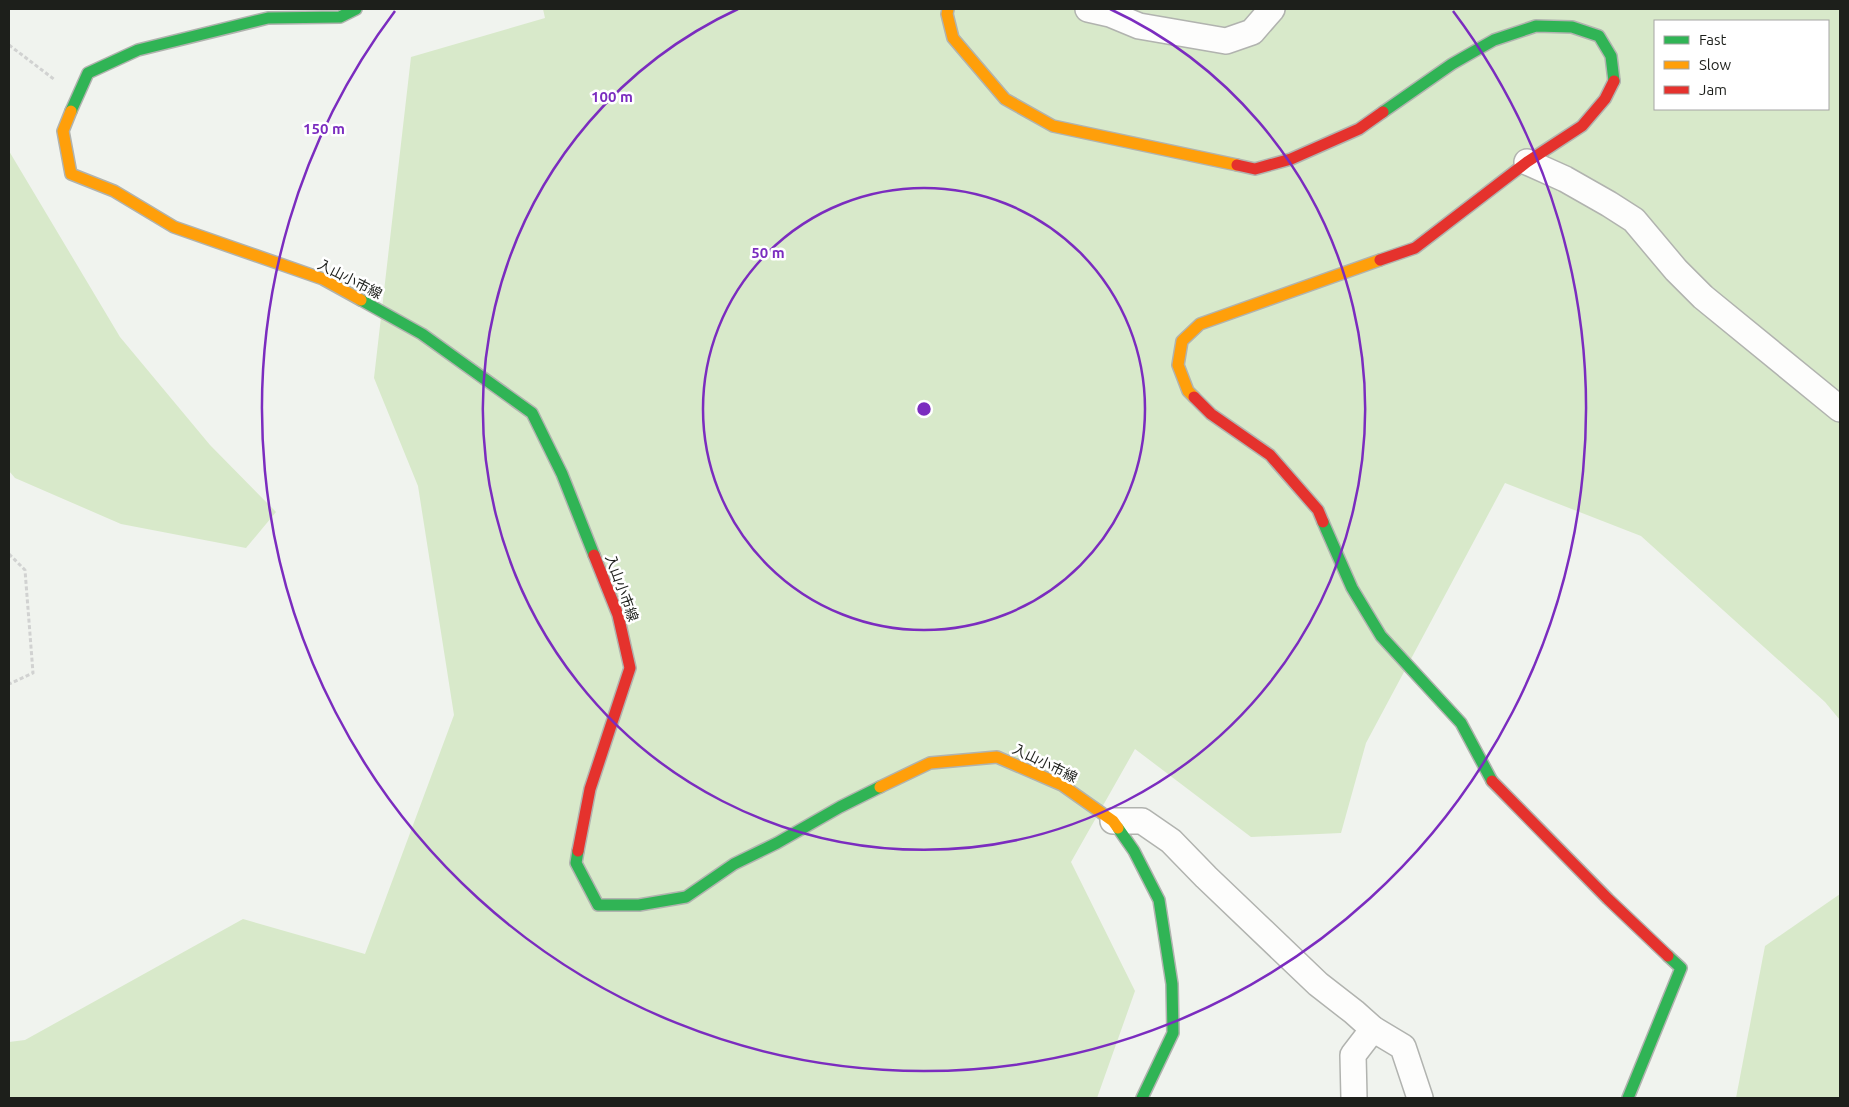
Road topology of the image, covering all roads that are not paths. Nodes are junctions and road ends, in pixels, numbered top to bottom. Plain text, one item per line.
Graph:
1 (356, 9) edge
2 (948, 9) edge
3 (1088, 9) edge
4 (1272, 9) edge
5 (1527, 162) junction
6 (1840, 409) edge
7 (1113, 821) junction
8 (1373, 1029) junction
9 (1142, 1098) edge
10 (1354, 1098) edge
11 (1420, 1098) edge
12 (1628, 1098) edge

1 - 7 main road, 入山小市線
2 - 5 main road
3 - 4 street
5 - 6 street
5 - 12 main road
7 - 8 street
7 - 9 main road, 入山小市線
8 - 10 street
8 - 11 street

